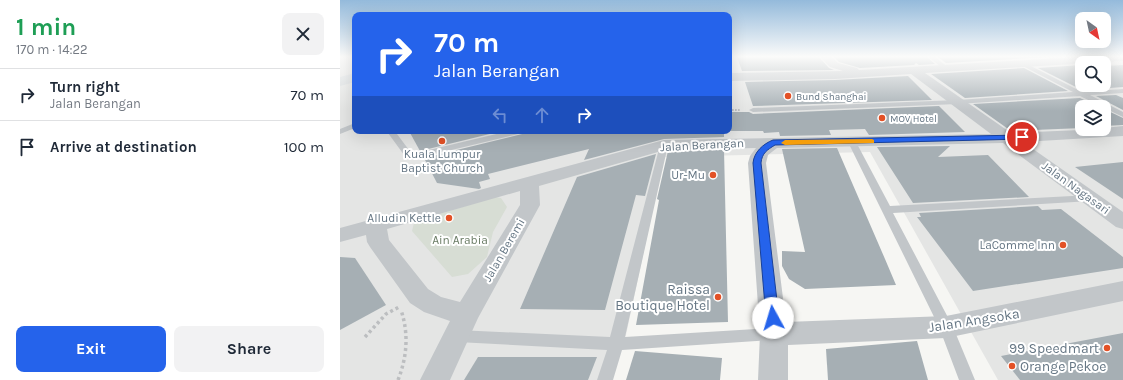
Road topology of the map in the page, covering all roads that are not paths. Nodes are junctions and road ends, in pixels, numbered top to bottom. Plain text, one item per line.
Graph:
1 (794, 75) edge
2 (818, 75) edge
3 (920, 75) edge
4 (1044, 75) edge
5 (789, 76) junction
6 (732, 77) edge
7 (352, 78) edge
8 (340, 82) edge
9 (1123, 91) edge
10 (1082, 94) junction
11 (958, 102) junction
12 (753, 110) dead end
13 (1123, 115) edge
14 (352, 126) edge
15 (1123, 131) edge
16 (340, 132) edge
17 (393, 134) edge
18 (506, 134) edge
19 (1008, 138) junction
20 (852, 142) junction
21 (773, 143) junction
22 (664, 145) junction
23 (530, 182) junction
24 (1091, 198) junction
25 (886, 210) junction
26 (1121, 219) edge
27 (376, 225) junction
28 (340, 235) edge
29 (1123, 291) edge
30 (461, 325) junction
31 (946, 327) junction
32 (774, 334) junction
33 (616, 344) junction
34 (434, 380) edge
35 (605, 380) edge
36 (773, 380) edge
37 (967, 380) edge

1 - 5 street
2 - 5 street
3 - 11 street, Jalan Nagasari
4 - 10 lane
5 - 6 street
7 - 8 main road
9 - 10 lane
10 - 11 lane
10 - 13 lane
11 - 12 lane
11 - 19 street, Jalan Nagasari
14 - 16 lane
15 - 19 street, Jalan Berangan
17 - 18 lane
19 - 20 street, Jalan Berangan
19 - 24 street, Jalan Nagasari
20 - 21 street, Jalan Berangan
20 - 25 lane
21 - 22 street, Jalan Berangan
21 - 32 street
22 - 23 street, Jalan Berangan
22 - 33 lane
23 - 27 street, Jalan Berangan
23 - 30 street, Jalan Beremi
24 - 25 lane
24 - 26 street, Jalan Nagasari
25 - 31 lane
27 - 28 street, Jalan Berangan
27 - 30 street
29 - 31 street, Jalan Angsoka
30 - 33 lane
30 - 34 street, Jalan Beremi
31 - 32 street, Jalan Angsoka
31 - 37 lane
32 - 33 lane
32 - 36 street
33 - 35 lane

